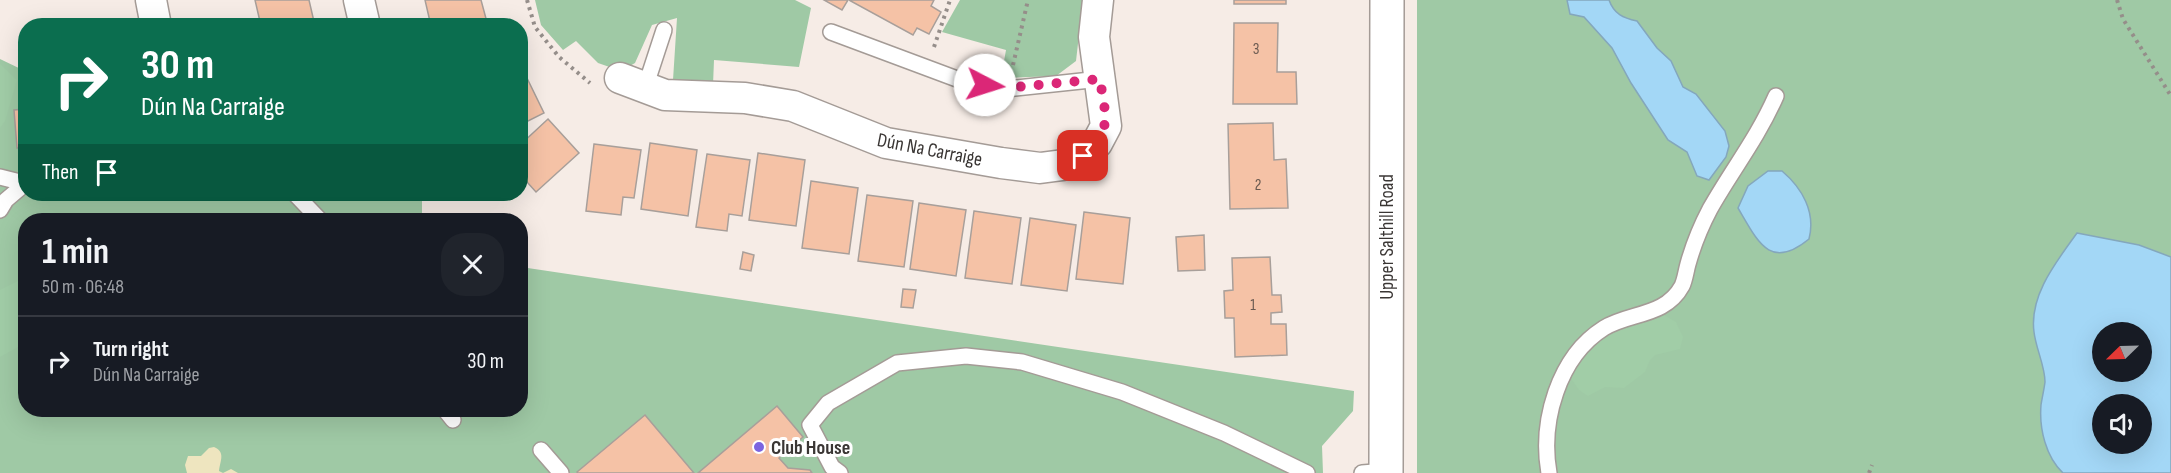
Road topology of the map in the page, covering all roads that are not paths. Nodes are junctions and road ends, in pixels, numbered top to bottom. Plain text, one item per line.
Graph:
1 (151, 0) edge
2 (359, 0) edge
3 (1098, 0) edge
4 (1387, 0) edge
5 (154, 18) edge
6 (363, 18) edge
7 (664, 30) dead end
8 (831, 32) dead end
9 (1100, 79) junction
10 (633, 83) joint
11 (1776, 96) dead end
12 (0, 177) edge
13 (18, 181) edge
14 (18, 191) edge
15 (302, 201) edge
16 (0, 210) edge
17 (313, 213) edge
18 (540, 450) dead end
19 (1378, 472) edge
20 (561, 473) edge
21 (840, 473) edge
22 (1307, 473) edge
23 (1549, 473) edge

1 - 5 street
2 - 6 street
3 - 9 street, Dún Na Carraige
4 - 19 main road, Upper Salthill Road
7 - 10 lane
8 - 9 lane
9 - 10 street, Dún Na Carraige
11 - 23 lane
12 - 13 lane
14 - 16 lane
15 - 17 lane
18 - 20 lane
21 - 22 lane

